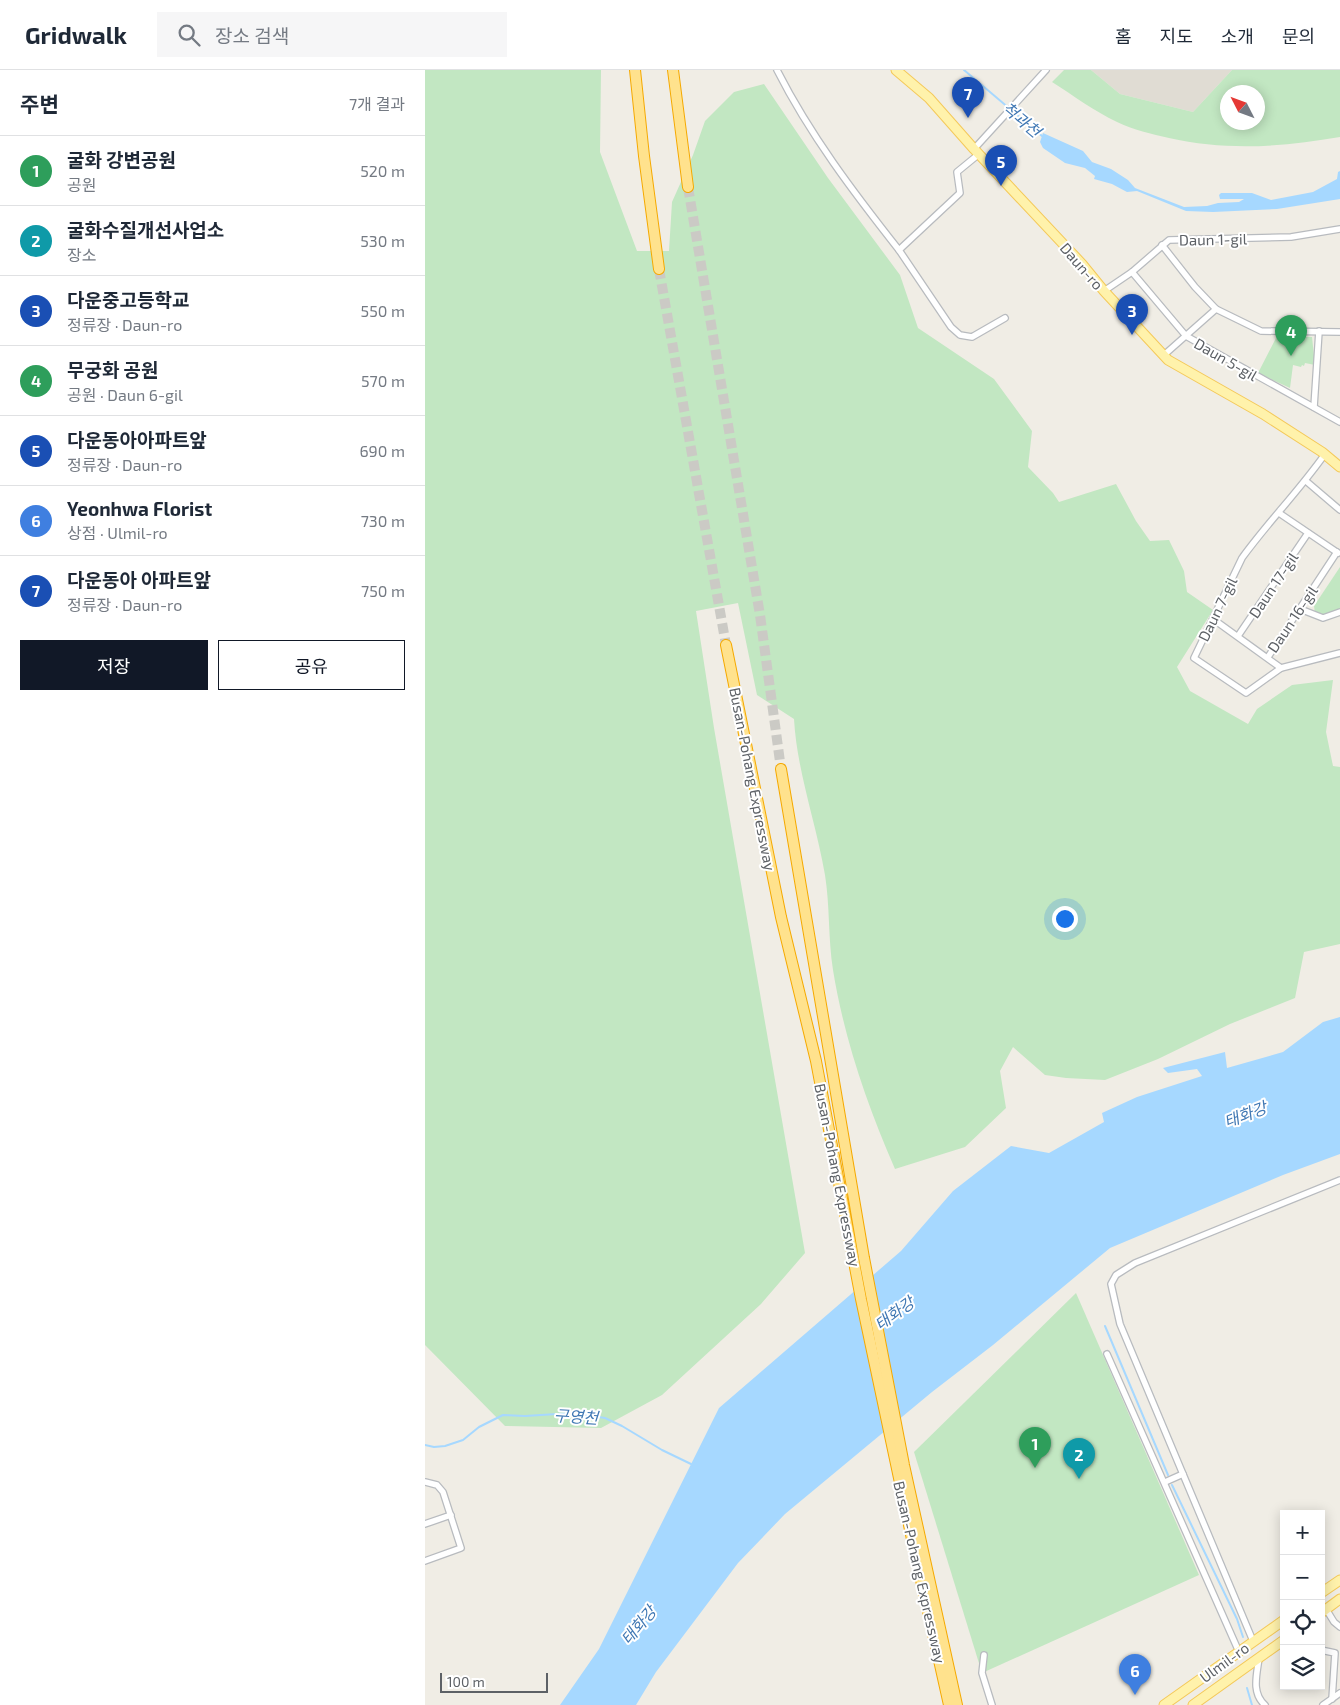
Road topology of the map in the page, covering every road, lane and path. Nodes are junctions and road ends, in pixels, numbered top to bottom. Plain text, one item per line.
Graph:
1 (635, 70) edge
2 (673, 70) edge
3 (777, 70) edge
4 (896, 70) edge
5 (1044, 72) edge
6 (976, 151) junction
7 (688, 187) tunnel mouth
8 (1340, 229) edge
9 (1162, 245) junction
10 (899, 250) junction
11 (659, 269) tunnel mouth
12 (1132, 272) junction
13 (1104, 291) junction
14 (1216, 309) junction
15 (1005, 318) dead end
16 (1319, 331) junction
17 (1340, 332) edge
18 (1186, 336) junction
19 (1164, 355) junction
20 (1314, 407) junction
21 (1340, 422) edge
22 (1325, 454) junction
23 (1340, 467) edge
24 (1306, 481) junction
25 (1340, 510) edge
26 (1279, 513) junction
27 (1308, 533) junction
28 (1339, 553) edge
29 (1299, 608) junction
30 (1340, 612) edge
31 (1213, 619) junction
32 (1238, 636) junction
33 (727, 645) tunnel mouth
34 (1340, 653) edge
35 (1268, 657) junction
36 (1281, 668) junction
37 (781, 769) tunnel mouth
38 (1340, 1180) edge
39 (1107, 1354) dead end
40 (1183, 1474) junction
41 (425, 1482) edge
42 (1165, 1482) junction
43 (451, 1514) junction
44 (425, 1524) edge
45 (425, 1561) edge
46 (1340, 1580) edge
47 (1325, 1590) edge
48 (1340, 1599) edge
49 (1325, 1610) edge
50 (1325, 1612) edge
51 (1280, 1623) edge
52 (1340, 1626) edge
53 (1253, 1641) junction
54 (1280, 1643) edge
55 (1239, 1652) junction
56 (1337, 1653) edge
57 (984, 1655) dead end
58 (1259, 1658) junction
59 (1340, 1693) edge
60 (1331, 1699) junction
61 (949, 1705) edge
62 (957, 1705) edge
63 (992, 1705) edge
64 (1164, 1705) edge
65 (1193, 1705) edge
66 (1265, 1705) edge
67 (1323, 1705) edge

1 - 11 highway
2 - 7 highway
3 - 10 street
4 - 6 main road, Daun-ro
5 - 6 street
6 - 10 street
6 - 13 main road, Daun-ro
8 - 9 street, Daun 1-gil
9 - 12 street, Daun 1-gil
9 - 14 street
10 - 15 street
12 - 13 street, Daun 1-gil
12 - 18 street, Daun 5-gil
13 - 19 main road, Daun-ro
14 - 16 street
14 - 18 street
16 - 17 street
16 - 20 street
18 - 19 street
18 - 20 street, Daun 5-gil
19 - 22 main road, Daun-ro
20 - 21 street, Daun 5-gil
22 - 23 main road, Daun-ro
22 - 24 street, Daun 7-gil
24 - 25 street
24 - 26 street, Daun 7-gil
26 - 27 street
26 - 31 street, Daun 7-gil
27 - 28 street
27 - 32 street, Daun 17-gil
28 - 29 street, Daun 16-gil
29 - 30 street
29 - 35 street, Daun 16-gil
31 - 32 street, Daun 16-gil
31 - 36 street, Daun 7-gil
32 - 35 street, Daun 16-gil
33 - 61 highway, Busan-Pohang Expressway
34 - 36 street, Daun 7-gil
35 - 36 street
37 - 62 highway, Busan-Pohang Expressway
38 - 40 street
39 - 42 street
40 - 42 street
40 - 53 street
41 - 43 street
42 - 55 street
43 - 44 street
43 - 45 street
46 - 47 main road
48 - 49 main road
50 - 52 street
51 - 53 main road, Ulmil-ro
53 - 55 main road, Ulmil-ro
54 - 58 main road, Ulmil-ro
55 - 64 main road, Ulmil-ro
56 - 60 street
57 - 63 street
58 - 65 main road, Ulmil-ro
58 - 66 street
59 - 60 street
60 - 67 street

